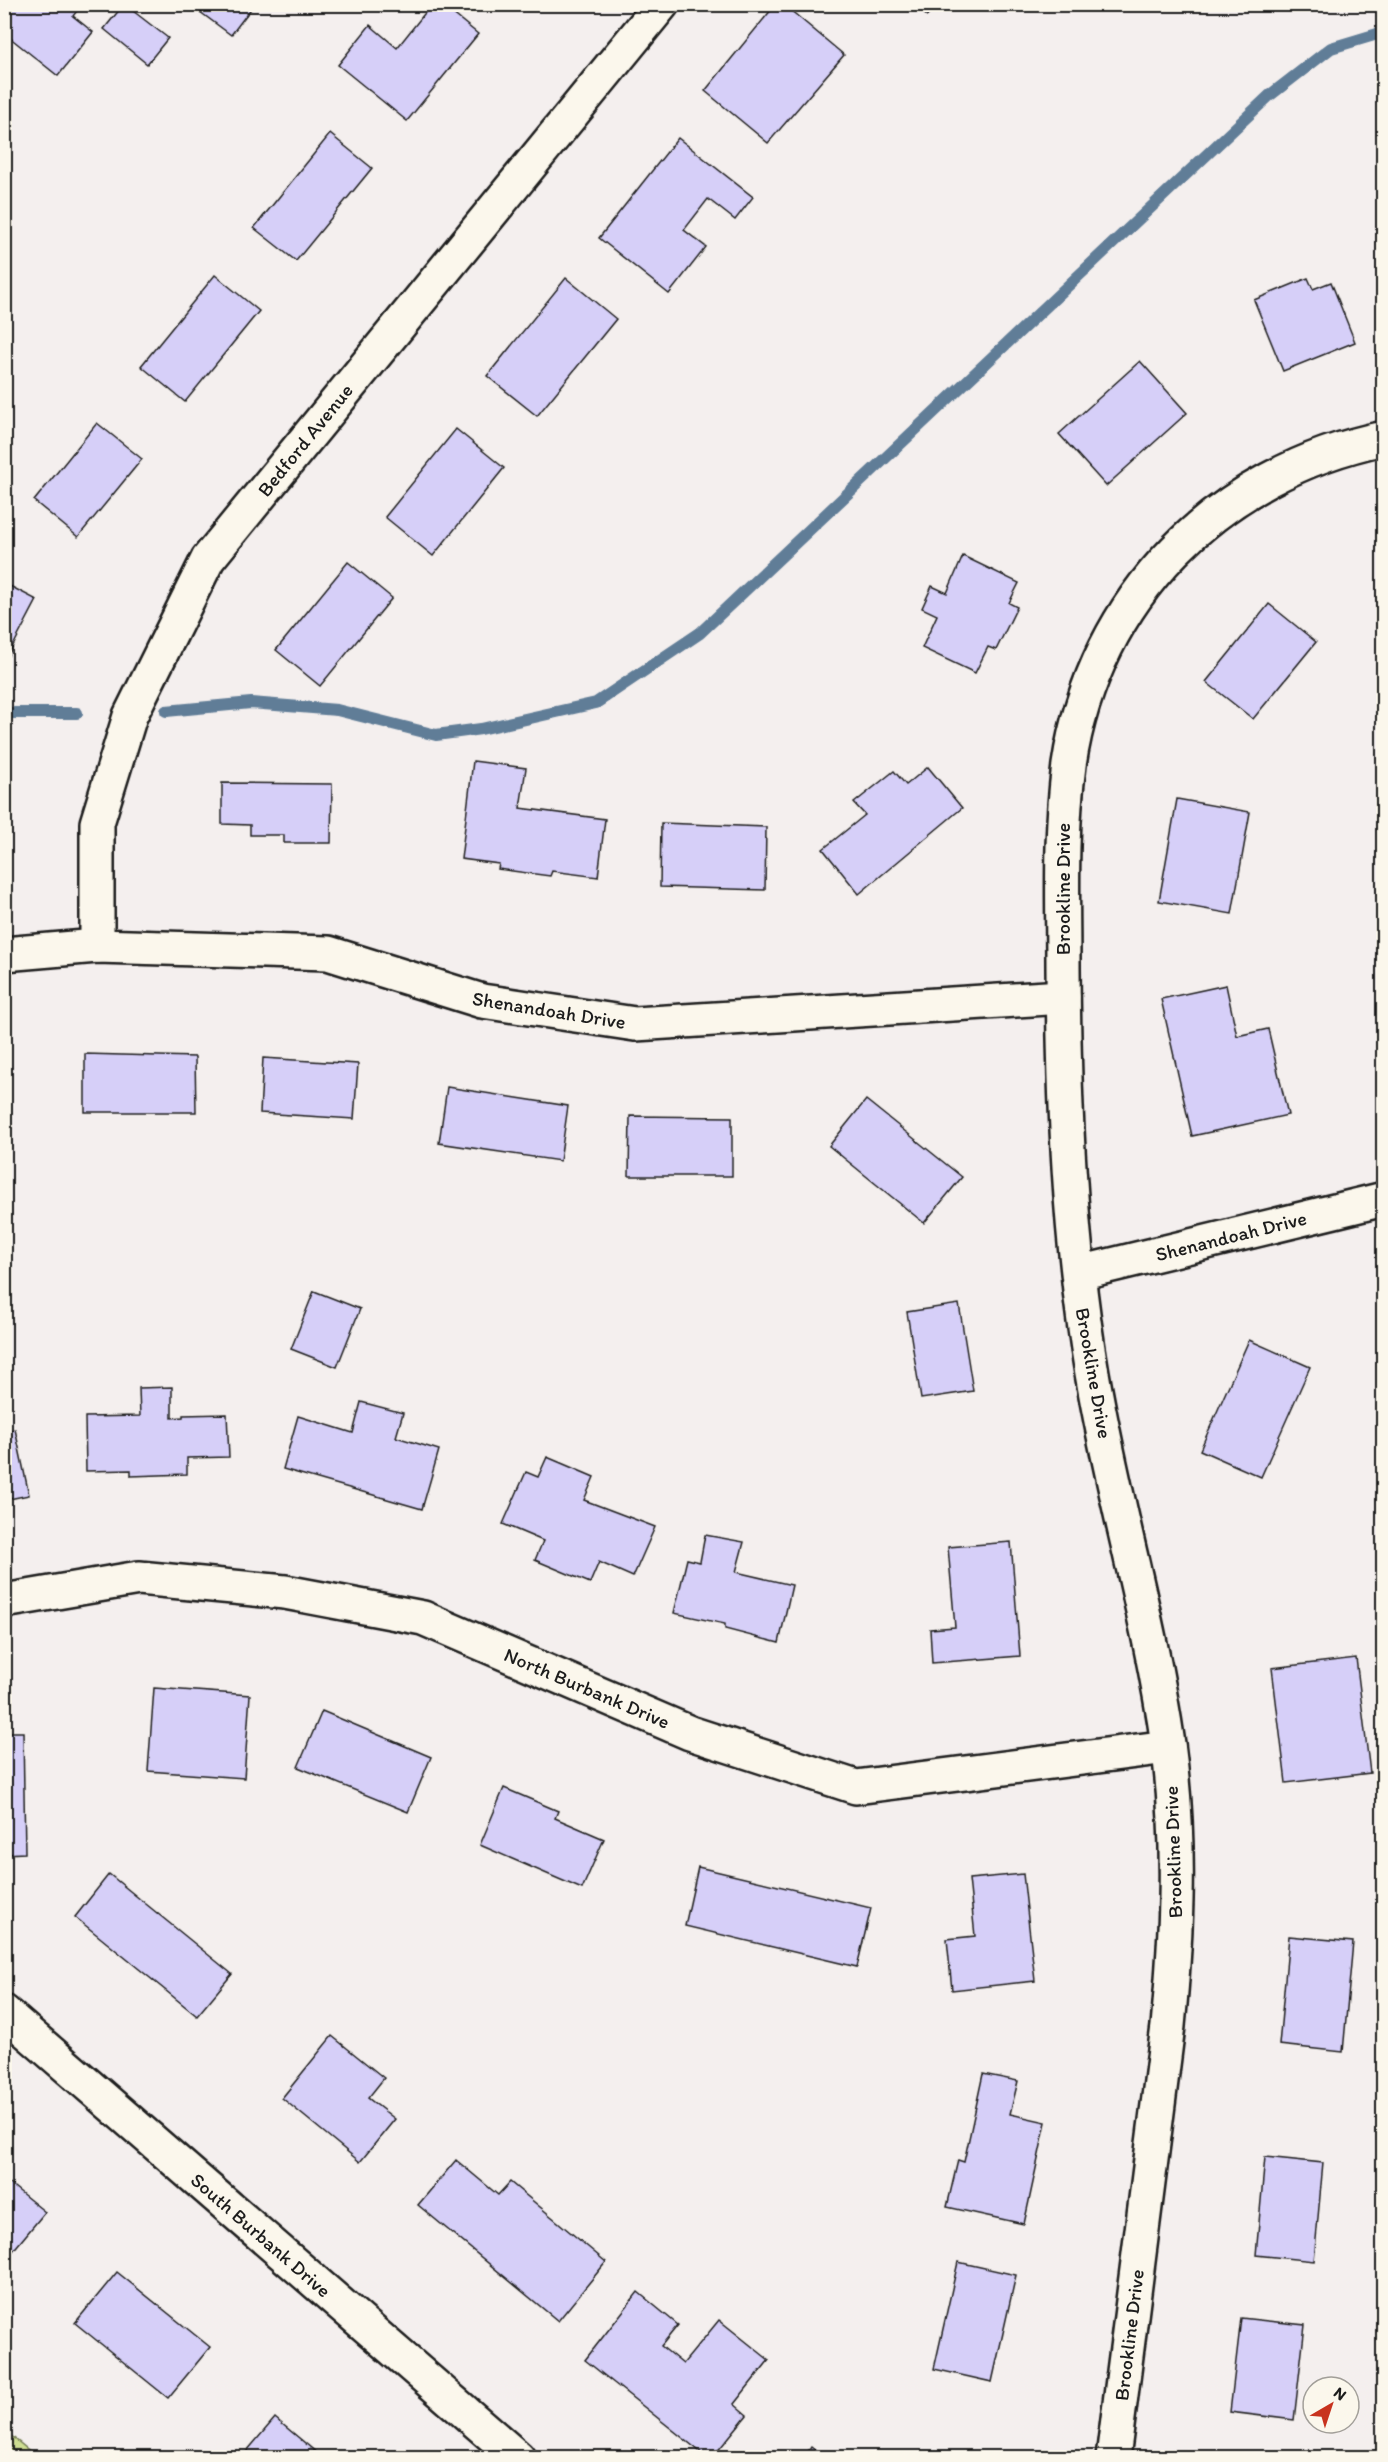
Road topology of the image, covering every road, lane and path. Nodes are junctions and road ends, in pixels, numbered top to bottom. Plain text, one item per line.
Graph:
1 (662, 4) edge
2 (1383, 438) edge
3 (97, 946) junction
4 (4, 954) edge
5 (1063, 997) junction
6 (1383, 1199) edge
7 (1079, 1273) junction
8 (4, 1600) edge
9 (1168, 1747) junction
10 (4, 2012) edge
11 (518, 2457) edge
12 (1113, 2457) edge

1 - 3 street, Bedford Avenue
2 - 5 street, Brookline Drive
3 - 4 street, Shenandoah Drive
3 - 5 street, Shenandoah Drive
5 - 7 street, Brookline Drive
6 - 7 street, Shenandoah Drive
7 - 9 street, Brookline Drive
8 - 9 street, North Burbank Drive
9 - 12 street, Brookline Drive
10 - 11 street, South Burbank Drive

